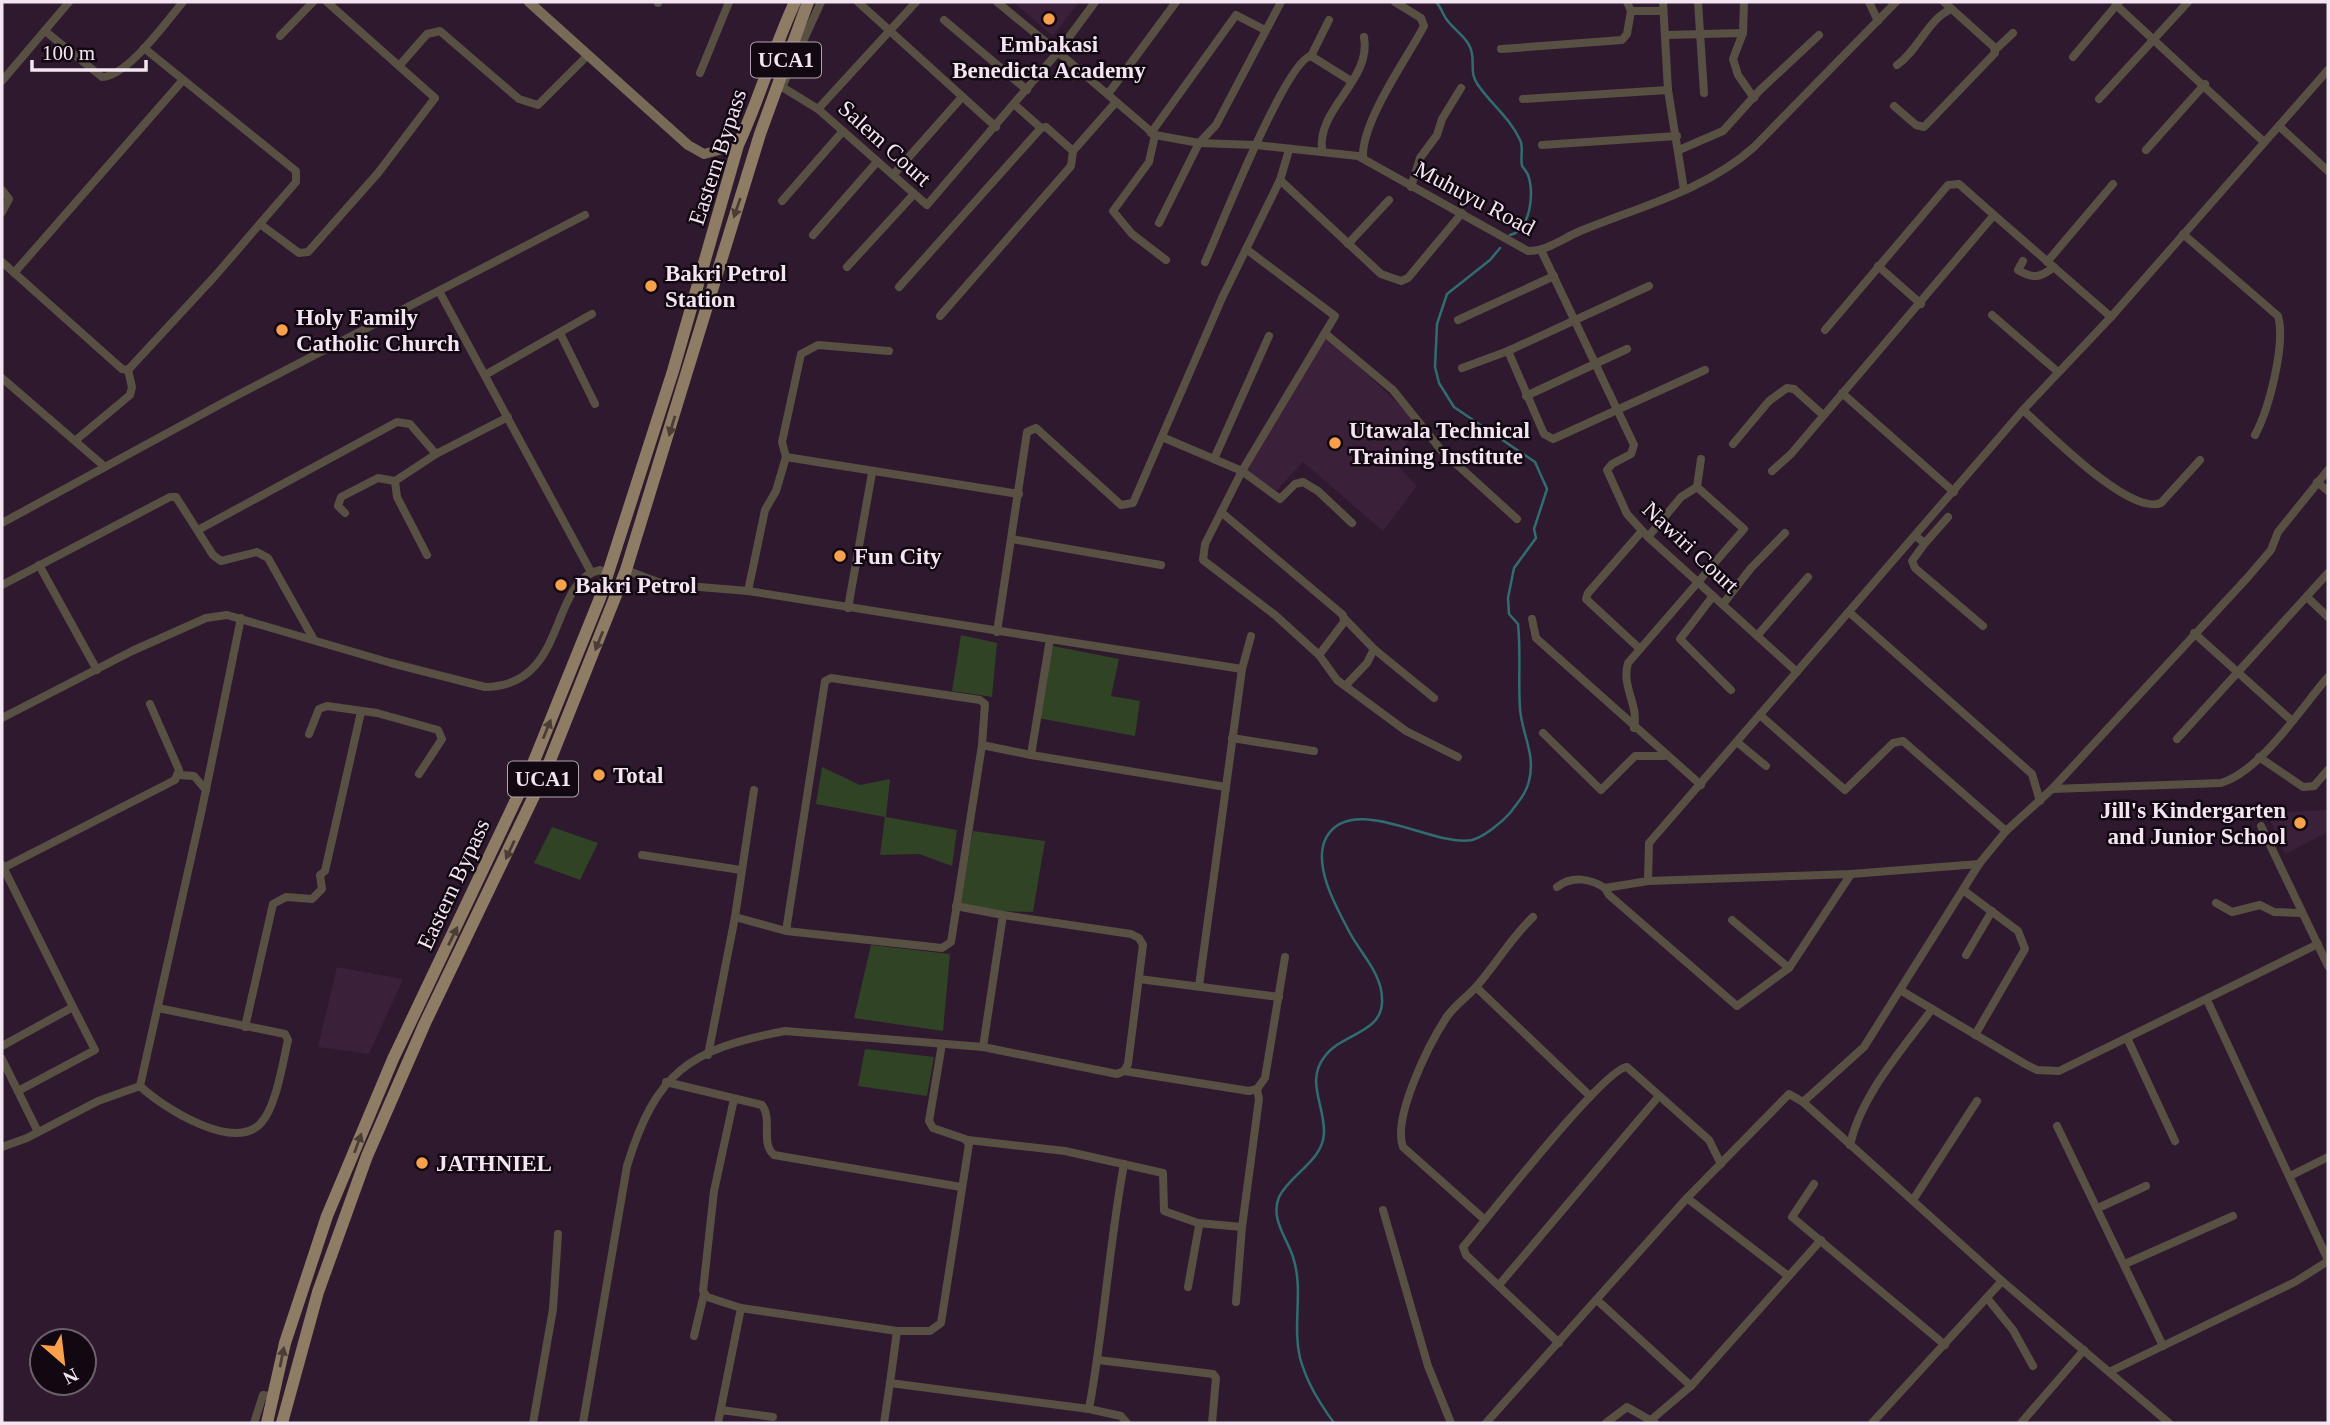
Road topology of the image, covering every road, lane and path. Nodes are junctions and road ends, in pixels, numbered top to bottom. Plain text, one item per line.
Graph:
1 (69, 2) edge
2 (183, 2) edge
3 (313, 2) edge
4 (327, 2) edge
5 (529, 2) edge
6 (729, 2) edge
7 (821, 2) edge
8 (858, 2) edge
9 (916, 2) edge
10 (997, 2) edge
11 (1096, 2) edge
12 (1176, 2) edge
13 (1281, 2) edge
14 (1395, 2) edge
15 (1627, 2) edge
16 (1698, 2) edge
17 (1744, 2) edge
18 (1869, 2) edge
19 (1896, 2) edge
20 (2188, 2) edge
21 (2117, 3) edge
22 (1948, 4) edge
23 (806, 6) edge
24 (1663, 6) edge
25 (1631, 11) junction
26 (944, 20) dead end
27 (1329, 20) dead end
28 (1878, 21) junction
29 (1265, 30) junction
30 (45, 32) junction
31 (891, 32) junction
32 (1702, 33) junction
33 (1743, 33) junction
34 (2013, 33) dead end
35 (1665, 35) junction
36 (1819, 35) dead end
37 (280, 36) dead end
38 (1364, 37) dead end
39 (2152, 40) junction
40 (144, 48) junction
41 (1501, 49) dead end
42 (1995, 50) junction
43 (1058, 52) junction
44 (588, 55) junction
45 (1311, 56) junction
46 (2073, 57) dead end
47 (1897, 65) dead end
48 (398, 66) junction
49 (2328, 70) edge
50 (700, 73) dead end
51 (183, 80) junction
52 (2, 81) edge
53 (1351, 81) junction
54 (2205, 84) junction
55 (1461, 88) dead end
56 (779, 89) junction
57 (1027, 90) junction
58 (1668, 90) junction
59 (1105, 91) junction
60 (1704, 93) dead end
61 (962, 97) junction
62 (1754, 98) junction
63 (1523, 99) dead end
64 (2099, 99) dead end
65 (1116, 102) junction
66 (1015, 105) junction
67 (1894, 106) dead end
68 (818, 109) junction
69 (2279, 126) junction
70 (996, 127) junction
71 (1041, 128) junction
72 (843, 131) junction
73 (1153, 134) junction
74 (1677, 136) junction
75 (2264, 142) junction
76 (1199, 143) junction
77 (738, 145) junction
78 (1256, 145) junction
79 (1542, 145) dead end
80 (1289, 150) junction
81 (1322, 150) junction
82 (1679, 150) junction
83 (2146, 150) dead end
84 (1073, 151) junction
85 (1363, 158) junction
86 (876, 163) junction
87 (2328, 171) edge
88 (731, 172) junction
89 (892, 175) junction
90 (747, 177) junction
91 (1280, 180) junction
92 (2113, 184) dead end
93 (1410, 187) junction
94 (2, 190) edge
95 (1685, 190) junction
96 (914, 194) junction
97 (1390, 200) dead end
98 (782, 201) dead end
99 (2, 212) edge
100 (1462, 213) junction
101 (585, 215) dead end
102 (1994, 215) junction
103 (260, 223) junction
104 (1159, 223) dead end
105 (2183, 234) junction
106 (813, 235) dead end
107 (1348, 244) junction
108 (1246, 249) junction
109 (1541, 250) junction
110 (1166, 260) dead end
111 (2023, 261) dead end
112 (2, 262) edge
113 (1205, 262) dead end
114 (2051, 265) junction
115 (1878, 266) junction
116 (847, 267) dead end
117 (14, 273) junction
118 (1554, 276) junction
119 (1649, 286) dead end
120 (899, 287) dead end
121 (439, 291) junction
122 (1921, 304) junction
123 (592, 314) dead end
124 (1992, 315) dead end
125 (940, 316) dead end
126 (2111, 317) junction
127 (1458, 320) dead end
128 (1576, 320) junction
129 (1825, 330) dead end
130 (560, 333) junction
131 (1326, 334) junction
132 (1269, 336) dead end
133 (1627, 349) dead end
134 (889, 351) dead end
135 (1508, 351) junction
136 (1595, 363) junction
137 (1462, 368) dead end
138 (128, 370) junction
139 (1705, 370) dead end
140 (2058, 372) junction
141 (485, 375) junction
142 (2, 378) edge
143 (1842, 393) junction
144 (1526, 396) junction
145 (595, 404) dead end
146 (1617, 409) junction
147 (2023, 410) junction
148 (1823, 415) junction
149 (508, 417) junction
150 (2255, 435) dead end
151 (1162, 437) junction
152 (76, 440) junction
153 (1733, 444) dead end
154 (436, 454) junction
155 (786, 457) junction
156 (1214, 459) junction
157 (1701, 459) dead end
158 (2200, 460) dead end
159 (105, 467) junction
160 (2328, 470) edge
161 (1242, 471) junction
162 (1772, 471) dead end
163 (872, 473) junction
164 (395, 481) junction
165 (2317, 482) junction
166 (1697, 487) junction
167 (2328, 491) edge
168 (1954, 492) junction
169 (1019, 494) junction
170 (1221, 512) junction
171 (345, 513) dead end
172 (1948, 517) dead end
173 (1517, 519) dead end
174 (2, 523) edge
175 (1352, 523) dead end
176 (198, 530) junction
177 (1785, 533) dead end
178 (1645, 534) junction
179 (1916, 536) junction
180 (1012, 539) junction
181 (1926, 544) junction
182 (427, 555) dead end
183 (39, 565) junction
184 (1161, 565) dead end
185 (626, 570) junction
186 (591, 572) junction
187 (2328, 573) edge
188 (607, 575) junction
189 (1808, 577) dead end
190 (1699, 583) junction
191 (2, 585) edge
192 (748, 591) junction
193 (1713, 596) junction
194 (2306, 597) junction
195 (1723, 604) junction
196 (848, 608) junction
197 (1849, 612) junction
198 (241, 618) junction
199 (2328, 618) edge
200 (1345, 619) junction
201 (1532, 619) dead end
202 (1983, 626) dead end
203 (996, 632) junction
204 (2194, 633) junction
205 (1251, 636) dead end
206 (1757, 636) junction
207 (1050, 639) junction
208 (314, 640) junction
209 (1374, 649) junction
210 (1640, 649) junction
211 (1319, 655) junction
212 (1242, 669) junction
213 (97, 670) junction
214 (1797, 672) junction
215 (2240, 673) junction
216 (2328, 677) edge
217 (1346, 685) junction
218 (1731, 690) dead end
219 (1434, 698) dead end
220 (150, 704) dead end
221 (361, 712) junction
222 (1760, 715) junction
223 (2, 718) edge
224 (2291, 720) junction
225 (1634, 727) junction
226 (1543, 733) dead end
227 (309, 734) dead end
228 (1232, 738) junction
229 (2177, 739) dead end
230 (1737, 741) junction
231 (982, 745) junction
232 (1314, 751) dead end
233 (1031, 755) junction
234 (1667, 756) junction
235 (1458, 757) dead end
236 (2259, 757) junction
237 (1766, 766) dead end
238 (2328, 770) edge
239 (419, 774) dead end
240 (179, 775) junction
241 (1701, 785) junction
242 (1226, 787) junction
243 (2052, 789) junction
244 (206, 790) junction
245 (754, 790) dead end
246 (2040, 801) junction
247 (2261, 826) dead end
248 (2006, 831) junction
249 (642, 855) dead end
250 (1979, 864) junction
251 (3, 867) edge
252 (741, 870) junction
253 (1851, 874) junction
254 (1648, 881) junction
255 (1557, 887) dead end
256 (1605, 888) junction
257 (1963, 890) junction
258 (2216, 903) dead end
259 (957, 906) junction
260 (1992, 911) junction
261 (2302, 913) junction
262 (1003, 915) junction
263 (735, 917) junction
264 (1533, 917) dead end
265 (1732, 920) dead end
266 (786, 931) junction
267 (2318, 944) junction
268 (1966, 956) dead end
269 (1285, 957) dead end
270 (2328, 966) edge
271 (1789, 968) junction
272 (1139, 979) junction
273 (1199, 986) junction
274 (1476, 987) junction
275 (1900, 990) junction
276 (1279, 997) junction
277 (2207, 1000) junction
278 (74, 1007) junction
279 (158, 1008) junction
280 (1932, 1009) junction
281 (246, 1027) junction
282 (1975, 1035) junction
283 (2128, 1040) junction
284 (942, 1044) junction
285 (2, 1046) edge
286 (983, 1047) junction
287 (708, 1055) junction
288 (2, 1059) edge
289 (1124, 1071) junction
290 (666, 1082) junction
291 (140, 1086) junction
292 (1257, 1089) junction
293 (18, 1091) junction
294 (1590, 1096) junction
295 (1660, 1097) junction
296 (734, 1099) junction
297 (1976, 1101) dead end
298 (1803, 1102) junction
299 (2057, 1126) dead end
300 (38, 1132) junction
301 (968, 1140) junction
302 (2175, 1141) dead end
303 (1850, 1145) junction
304 (2, 1147) edge
305 (2328, 1157) edge
306 (1124, 1164) junction
307 (1721, 1164) junction
308 (2290, 1176) junction
309 (1814, 1184) dead end
310 (2146, 1186) dead end
311 (961, 1187) junction
312 (1687, 1198) junction
313 (1913, 1200) junction
314 (2098, 1208) junction
315 (1383, 1210) dead end
316 (2233, 1216) dead end
317 (1485, 1220) junction
318 (1198, 1223) junction
319 (1242, 1227) junction
320 (558, 1234) dead end
321 (1821, 1240) junction
322 (2125, 1264) junction
323 (2327, 1265) edge
324 (1787, 1275) junction
325 (2002, 1281) junction
326 (1499, 1285) junction
327 (1188, 1287) dead end
328 (704, 1294) junction
329 (1987, 1298) junction
330 (1597, 1300) junction
331 (1236, 1302) dead end
332 (741, 1308) junction
333 (897, 1331) junction
334 (694, 1336) dead end
335 (1559, 1343) junction
336 (1945, 1345) junction
337 (2163, 1346) junction
338 (2084, 1350) junction
339 (1098, 1360) junction
340 (2033, 1366) dead end
341 (2109, 1372) junction
342 (890, 1383) junction
343 (1691, 1386) junction
344 (275, 1397) junction
345 (1089, 1409) junction
346 (721, 1410) junction
347 (773, 1417) dead end
348 (1653, 1422) edge
349 (254, 1423) edge
350 (267, 1423) edge
351 (282, 1423) edge
352 (533, 1423) edge
353 (583, 1423) edge
354 (718, 1423) edge
355 (884, 1423) edge
356 (1126, 1423) edge
357 (1212, 1423) edge
358 (1451, 1423) edge
359 (1486, 1423) edge
360 (1606, 1423) edge
361 (1872, 1423) edge
362 (2021, 1423) edge
363 (2169, 1423) edge

1 - 30 street
2 - 40 street
3 - 37 street
4 - 48 street
5 - 44 street
6 - 50 street
7 - 23 street
8 - 31 street
9 - 31 street
10 - 43 street
11 - 43 street
12 - 59 street
13 - 29 street
14 - 85 street
15 - 25 street
16 - 32 street
17 - 33 street
18 - 28 street
19 - 28 street, Muhuyu Road
20 - 39 street
21 - 39 street
21 - 46 street
22 - 42 street
22 - 47 street
23 - 56 main road, Eastern Bypass / UCA1
23 - 77 main road, Eastern Bypass / UCA1
24 - 25 street
24 - 35 street
25 - 41 street
26 - 57 street
27 - 45 street
28 - 95 street, Muhuyu Road
29 - 73 street
29 - 76 street
30 - 40 street
30 - 52 street
31 - 61 street
31 - 68 street
32 - 33 street
32 - 35 street
32 - 60 street
33 - 62 street
34 - 42 street
35 - 58 street
36 - 62 street
38 - 53 street
39 - 54 street
39 - 64 street
40 - 51 street
42 - 67 street
43 - 57 street
43 - 59 street
44 - 48 street
44 - 77 street
45 - 53 street
45 - 78 street
48 - 103 street
49 - 69 street
51 - 103 street
51 - 117 street
53 - 81 street
54 - 75 street
54 - 83 street
55 - 93 street
56 - 68 street, Salem Court
56 - 90 main road, Eastern Bypass / UCA1
57 - 66 street
58 - 63 street
58 - 74 street
59 - 65 street
61 - 70 street
61 - 89 street
62 - 82 street
65 - 73 street
65 - 84 street
66 - 70 street
66 - 71 street
68 - 72 street, Salem Court
69 - 75 street
69 - 87 street
70 - 96 street, Salem Court
71 - 84 street
71 - 120 street
72 - 86 street, Salem Court
72 - 98 street
73 - 76 street, Muhuyu Road
73 - 110 street
74 - 79 street
74 - 82 street
75 - 105 street
76 - 78 street, Muhuyu Road
76 - 104 street
77 - 88 main road, Eastern Bypass / UCA1
78 - 80 street, Muhuyu Road
78 - 113 street
80 - 81 street, Muhuyu Road
80 - 91 street
81 - 85 street, Muhuyu Road
82 - 95 street
84 - 125 street
85 - 93 street, Muhuyu Road
86 - 89 street, Salem Court
86 - 106 street
88 - 90 main road
88 - 188 main road, Eastern Bypass / UCA1
89 - 96 street, Salem Court
90 -> 185 main road, Eastern Bypass / UCA1
91 - 107 street
91 - 108 street
92 - 114 street
93 - 100 street, Muhuyu Road
94 - 99 street
95 - 109 street, Muhuyu Road
96 - 116 street
97 - 107 street
100 - 107 street
100 - 109 street, Muhuyu Road
101 - 121 street
102 - 114 street
102 - 115 street
102 - 122 street
103 - 138 street
105 - 126 street
105 - 150 street
108 - 131 street
108 - 151 street
109 - 118 street, Nawiri Court
111 - 114 street
112 - 117 street
114 - 126 street
115 - 122 street
115 - 129 street
117 - 138 street
118 - 127 street
118 - 128 street, Nawiri Court
119 - 128 street
121 - 141 street
121 - 159 street
122 - 143 street
123 - 130 street
124 - 140 street
126 - 140 street
128 - 135 street
128 - 136 street, Nawiri Court
130 - 141 street
130 - 145 street
131 - 161 street
131 - 173 street
132 - 156 street
133 - 136 street
134 - 155 street
135 - 137 street
135 - 144 street
136 - 144 street
136 - 146 street, Nawiri Court
138 - 152 street
139 - 146 street
140 - 147 street
141 - 149 street
142 - 152 street
143 - 148 street
143 - 168 street
144 - 146 street
146 - 178 street, Nawiri Court
147 - 158 street
147 - 168 street
148 - 153 street
148 - 162 street
149 - 154 street
149 - 186 street
151 - 156 street
151 - 169 street
152 - 159 street
154 - 164 street
154 - 176 street
155 - 163 street
155 - 192 street
156 - 161 street
157 - 166 street
159 - 174 street
160 - 165 street
161 - 170 street
161 - 175 street
163 - 169 street
163 - 196 street
164 - 171 street
164 - 182 street
165 - 167 street
165 - 204 street
166 - 178 street
166 - 190 street
168 - 179 street
169 - 180 street
170 - 200 street
170 - 211 street
172 - 181 street
176 - 183 street
176 - 208 street
177 - 195 street
178 - 190 street, Nawiri Court
178 - 210 street
179 - 181 street
179 - 197 street
180 - 184 street
180 - 203 street
181 - 202 street
183 - 191 street
183 - 213 street
185 - 192 street
185 -> 351 main road, Eastern Bypass / UCA1
186 - 188 street
186 - 208 street
187 - 194 street
344 -> 188 main road, Eastern Bypass / UCA1
189 - 206 street
190 - 193 street, Nawiri Court
190 - 210 street
192 - 196 street
193 - 195 street, Nawiri Court
193 - 218 street
194 - 199 street
194 - 215 street
195 - 206 street, Nawiri Court
196 - 203 street
197 - 214 street
197 - 246 street
198 - 208 street
198 - 213 street
198 - 244 street
200 - 209 street
200 - 211 street
201 - 225 street
203 - 207 street
204 - 215 street
204 - 243 street
205 - 212 street
206 - 214 street, Nawiri Court
207 - 212 street
207 - 233 street
209 - 217 street
209 - 219 street
210 - 225 street
211 - 217 street
212 - 228 street
213 - 223 street
214 - 222 street
215 - 224 street
215 - 229 street
216 - 224 street
217 - 235 street
220 - 240 street
221 - 227 street
221 - 239 street
221 - 281 street
222 - 230 street
222 - 248 street
224 - 236 street
225 - 234 street
226 - 234 street
228 - 232 street
228 - 242 street
230 - 237 street
230 - 241 street
231 - 233 street
231 - 259 street
231 - 266 street
233 - 242 street
234 - 241 street
236 - 238 street
236 - 243 street
240 - 244 street
240 - 251 street
241 - 254 street
242 - 273 street
243 - 246 street
244 - 279 street
245 - 252 street
246 - 248 street
247 - 261 street
248 - 250 street
249 - 252 street
250 - 253 street
250 - 257 street
251 - 278 street
252 - 263 street
253 - 254 street
253 - 271 street
254 - 256 street
255 - 256 street
256 - 271 street
257 - 260 street
257 - 275 street
258 - 261 street
259 - 262 street
259 - 266 street
260 - 268 street
260 - 282 street
261 - 267 street
262 - 272 street
262 - 286 street
263 - 266 street
263 - 287 street
264 - 274 street
265 - 271 street
267 - 270 street
267 - 277 street
269 - 276 street
272 - 273 street
272 - 289 street
273 - 276 street
274 - 294 street
274 - 317 street
275 - 280 street
275 - 298 street
276 - 292 street
277 - 283 street
277 - 308 street
278 - 285 street
278 - 293 street
279 - 281 street
279 - 291 street
280 - 282 street
280 - 303 street
281 - 291 street
282 - 283 street
283 - 302 street
284 - 286 street
284 - 287 street
284 - 301 street
286 - 289 street
287 - 290 street
288 - 293 street
289 - 292 street
290 - 296 street
290 - 353 street
291 - 300 street
292 - 319 street
293 - 300 street
294 - 295 street
294 - 317 street
295 - 307 street
295 - 326 street
296 - 311 street
296 - 328 street
297 - 313 street
298 - 303 street
298 - 307 street
299 - 314 street
300 - 304 street
301 - 306 street
301 - 311 street
303 - 313 street
305 - 308 street
306 - 318 street
306 - 339 street
307 - 312 street
308 - 323 street
309 - 321 street
310 - 314 street
311 - 333 street
312 - 324 street
312 - 330 street
313 - 325 street
314 - 322 street
315 - 358 street
316 - 322 street
317 - 326 street
318 - 319 street
318 - 327 street
319 - 331 street
320 - 352 street
321 - 324 street
321 - 336 street
322 - 337 street
323 - 337 street
324 - 343 street
325 - 329 street
325 - 338 street
326 - 335 street
328 - 332 street
328 - 334 street
329 - 336 street
329 - 340 street
330 - 335 street
330 - 343 street
332 - 333 street
332 - 346 street
333 - 342 street
335 - 359 street
336 - 361 street
337 - 341 street
338 - 341 street
338 - 362 street
339 - 345 street
339 - 357 street
341 - 363 street
342 - 345 street
342 - 355 street
343 - 348 street
344 - 349 street
344 - 350 main road, Eastern Bypass / UCA1
345 - 356 street
346 - 347 street
346 - 354 street
348 - 360 street

